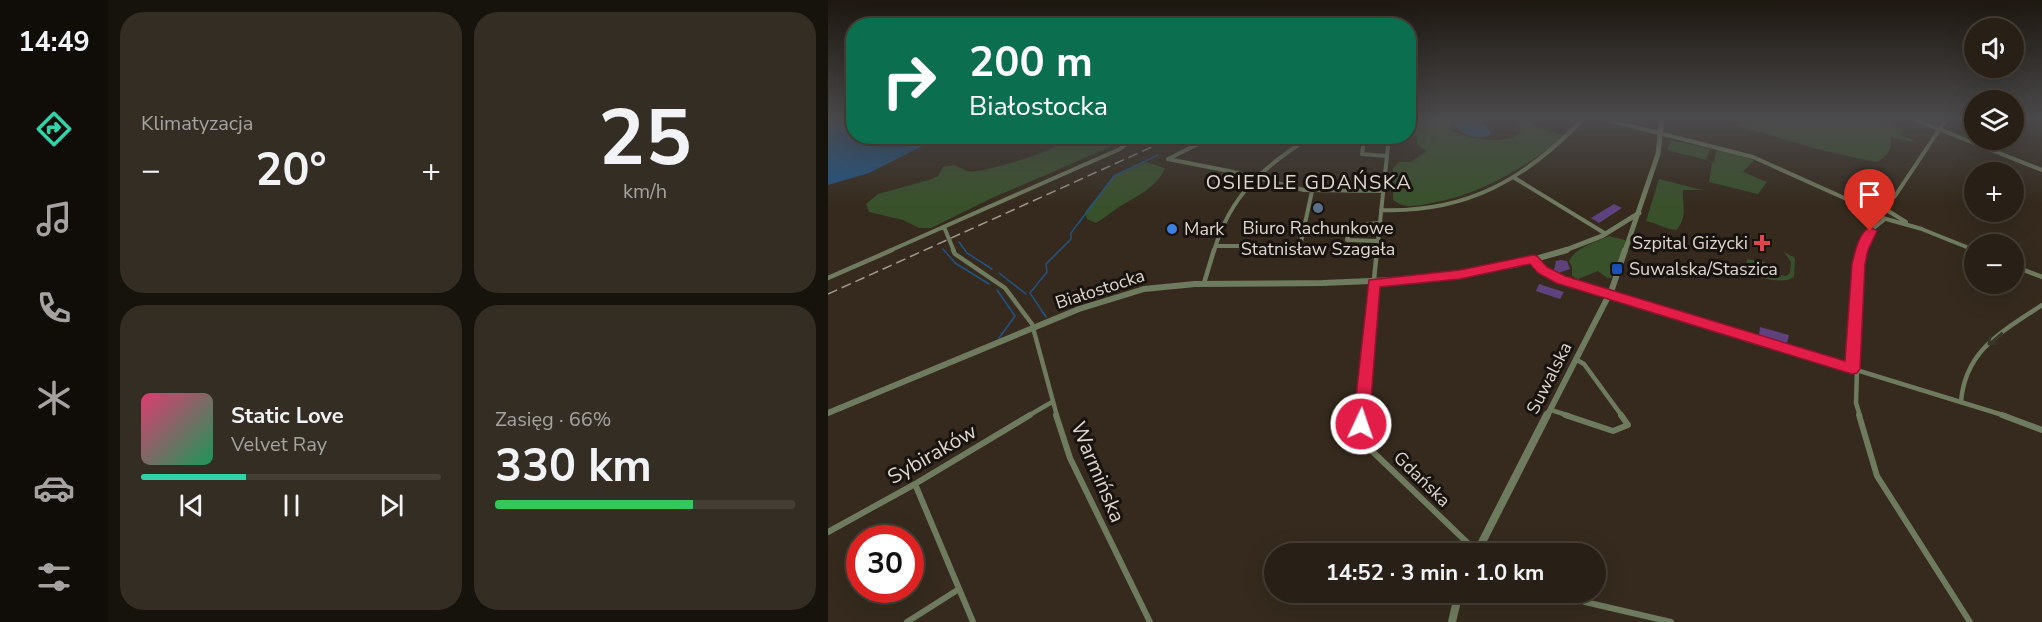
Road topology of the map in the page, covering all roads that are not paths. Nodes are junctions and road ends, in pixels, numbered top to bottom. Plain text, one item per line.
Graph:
1 (1123, 147) edge
2 (1192, 147) edge
3 (1295, 147) edge
4 (1363, 147) edge
5 (1389, 147) edge
6 (1556, 147) edge
7 (1659, 147) edge
8 (1716, 147) edge
9 (1928, 147) edge
10 (1983, 147) edge
11 (1388, 156) junction
12 (2042, 170) edge
13 (1513, 177) junction
14 (1255, 178) junction
15 (1312, 191) junction
16 (1383, 192) junction
17 (1895, 196) junction
18 (1381, 210) junction
19 (1877, 211) junction
20 (1639, 213) junction
21 (1889, 216) junction
22 (1380, 223) junction
23 (944, 226) junction
24 (1870, 231) junction
25 (1606, 234) junction
26 (1378, 241) junction
27 (1216, 246) junction
28 (1964, 246) edge
29 (1533, 259) junction
30 (2024, 270) edge
31 (2042, 277) edge
32 (828, 278) edge
33 (1373, 283) junction
34 (1204, 284) junction
35 (1610, 294) junction
36 (2042, 305) edge
37 (1033, 328) junction
38 (1577, 360) junction
39 (1855, 369) junction
40 (1052, 402) junction
41 (1961, 402) junction
42 (1551, 410) junction
43 (828, 413) edge
44 (2042, 430) edge
45 (915, 484) junction
46 (828, 532) edge
47 (1482, 542) edge
48 (1466, 543) edge
49 (959, 589) junction
50 (1456, 603) edge
51 (1589, 603) edge
52 (1148, 619) edge
53 (907, 622) edge
54 (973, 622) edge
55 (1140, 622) edge
56 (1452, 622) edge
57 (1671, 622) edge
58 (1970, 622) edge

1 - 23 street
2 - 14 street
3 - 14 street
4 - 11 street, Gdańska
5 - 11 street, Gdańska
6 - 13 street
7 - 20 street, Suwalska
8 - 19 street
9 - 17 street
10 - 12 street
11 - 16 street, Gdańska
13 - 18 street
13 - 25 street
14 - 15 street
14 - 27 street
15 - 16 street
15 - 27 street
16 - 18 street, Gdańska
17 - 19 street
17 - 21 street
18 - 22 street, Gdańska
19 - 21 street
19 - 21 street
19 - 24 street
20 - 25 street, Białostocka
20 - 35 street, Suwalska
21 - 24 street
21 - 28 street
22 - 26 street, Gdańska
22 - 26 street
23 - 32 street
23 - 37 street, Warmińska
24 - 39 street
25 - 29 street, Białostocka
26 - 33 street, Gdańska
27 - 34 street
29 - 33 street, Białostocka
29 - 35 street
30 - 31 street
33 - 34 street, Białostocka
33 - 48 street, Gdańska
34 - 37 street, Białostocka
35 - 38 street, Suwalska
35 - 39 street
36 -> 41 street
37 - 40 street, Warmińska
37 - 43 street, Białostocka
38 - 42 street, Suwalska
38 - 42 street
39 - 41 street
39 - 58 street
40 - 45 street, Sybiraków
40 - 52 street, Warmińska
41 - 44 street
42 - 47 street, Suwalska
45 - 46 street, Sybiraków
45 - 49 street
49 - 53 street
49 - 54 street
50 - 56 street
51 - 57 street
52 - 55 street

